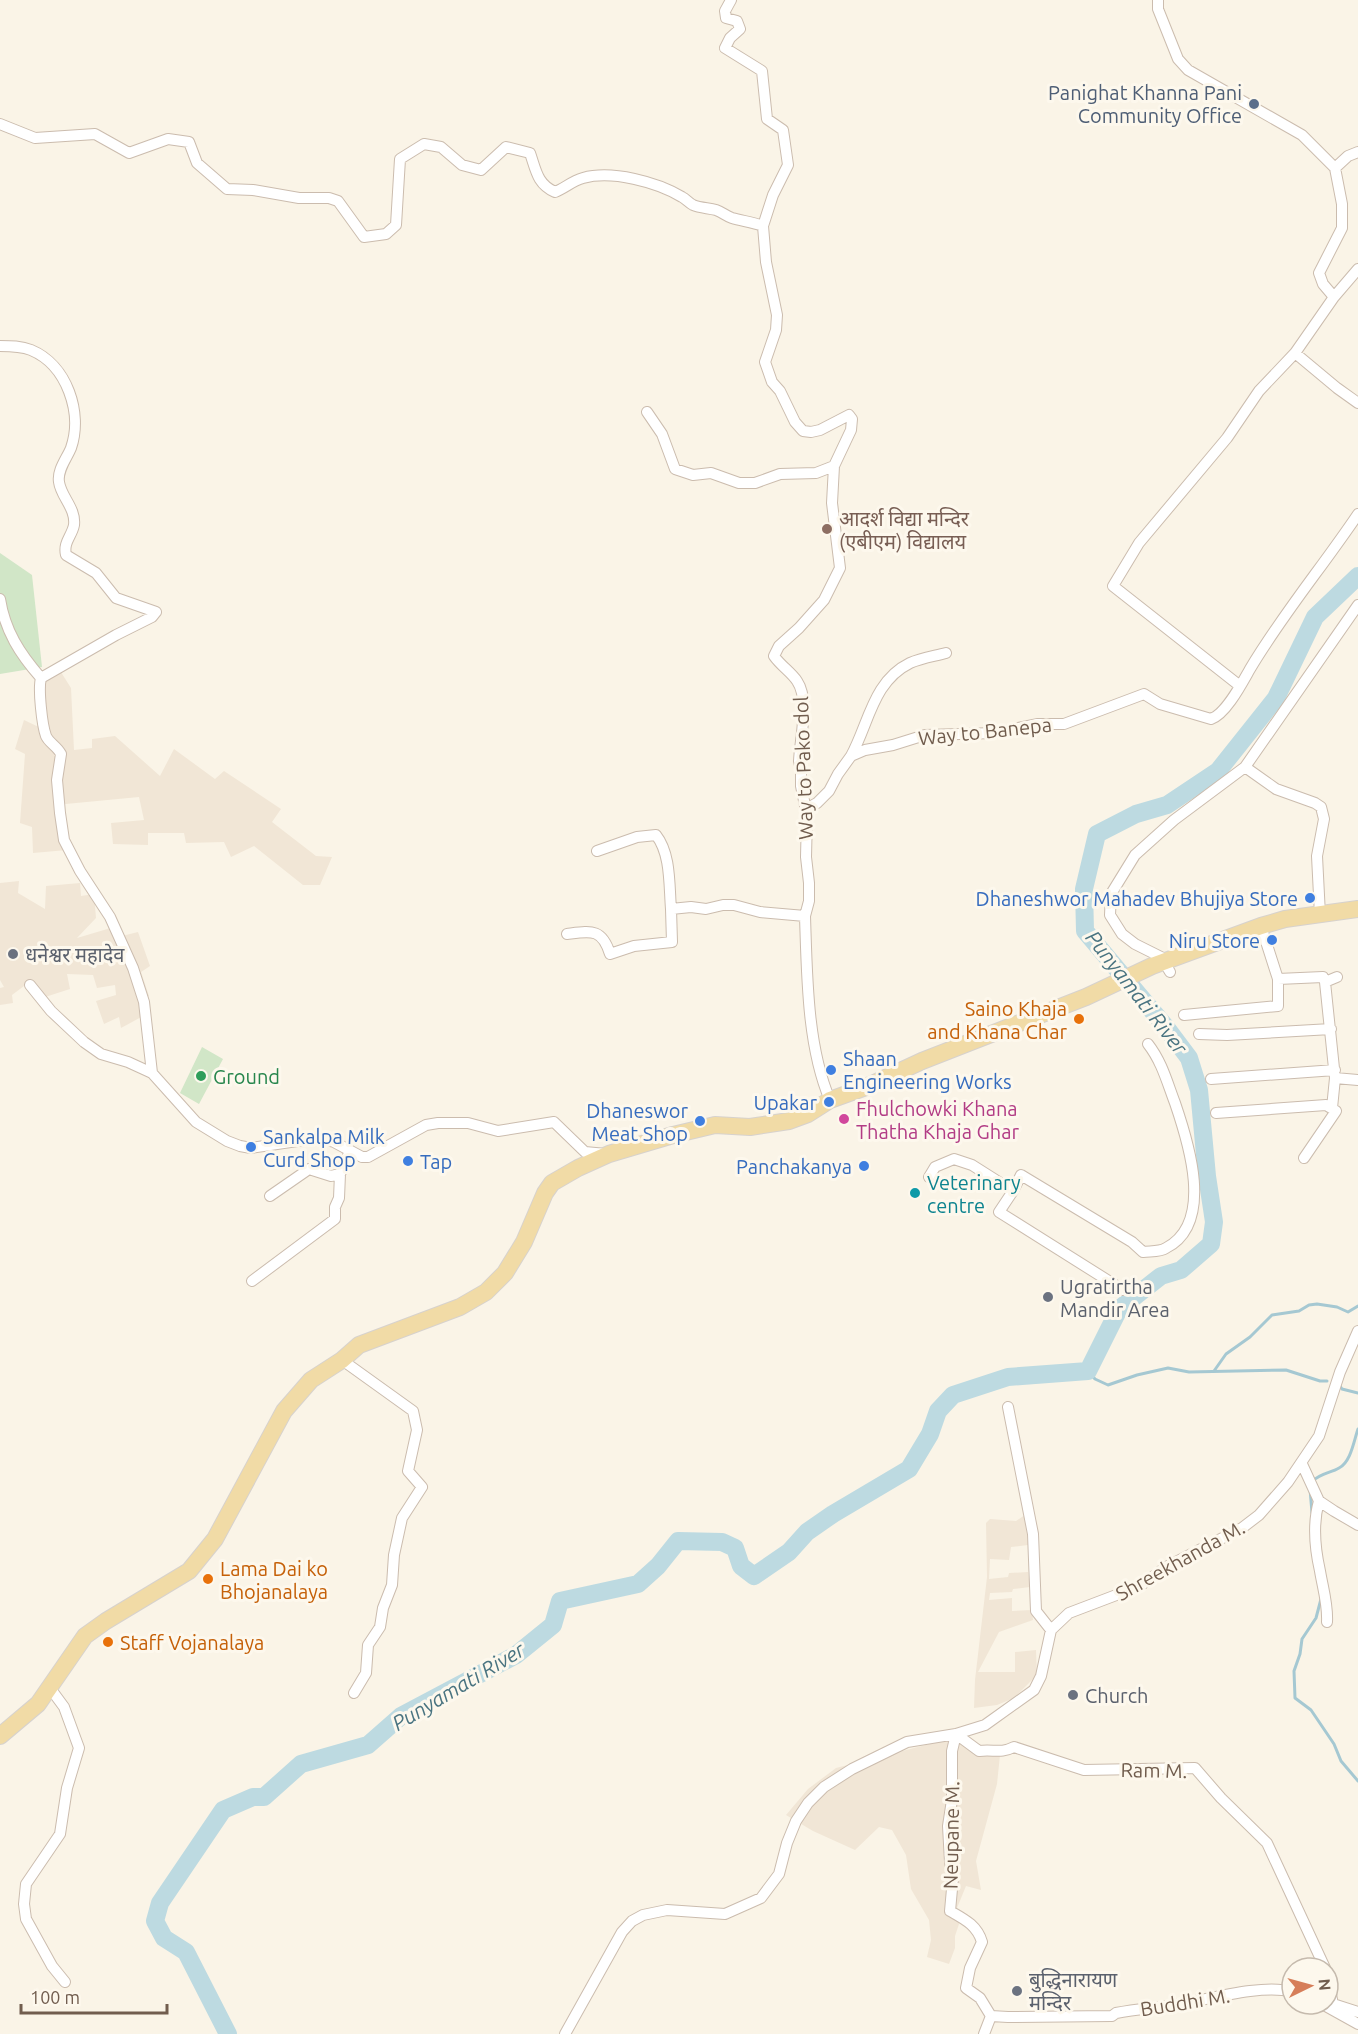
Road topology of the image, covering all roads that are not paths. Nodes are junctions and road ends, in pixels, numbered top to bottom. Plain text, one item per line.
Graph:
1 (731, 0) edge
2 (1158, 0) edge
3 (0, 124) edge
4 (1358, 152) edge
5 (1335, 168) junction
6 (763, 226) junction
7 (1358, 269) edge
8 (1334, 297) junction
9 (0, 346) edge
10 (1295, 353) junction
11 (1358, 403) edge
12 (647, 412) dead end
13 (834, 466) junction
14 (1358, 514) edge
15 (0, 599) edge
16 (1358, 605) edge
17 (1345, 623) junction
18 (1358, 624) edge
19 (946, 653) dead end
20 (41, 678) junction
21 (1240, 687) junction
22 (851, 756) junction
23 (1245, 767) junction
24 (806, 809) junction
25 (597, 851) dead end
26 (671, 909) junction
27 (1358, 909) edge
28 (1320, 915) junction
29 (806, 916) junction
30 (1261, 926) junction
31 (567, 934) dead end
32 (1162, 967) junction
33 (1337, 977) dead end
34 (1278, 979) junction
35 (1325, 982) junction
36 (30, 985) dead end
37 (1184, 1015) dead end
38 (1330, 1029) junction
39 (1199, 1034) dead end
40 (1148, 1044) dead end
41 (152, 1074) junction
42 (1335, 1074) junction
43 (1211, 1079) dead end
44 (1358, 1080) edge
45 (830, 1100) junction
46 (1332, 1108) junction
47 (1216, 1113) dead end
48 (350, 1151) junction
49 (609, 1154) junction
50 (1304, 1158) dead end
51 (340, 1174) junction
52 (929, 1177) dead end
53 (1013, 1191) junction
54 (270, 1196) dead end
55 (252, 1281) dead end
56 (1123, 1290) dead end
57 (1358, 1331) edge
58 (342, 1360) junction
59 (1008, 1407) dead end
60 (1303, 1466) junction
61 (1317, 1496) junction
62 (1358, 1525) edge
63 (1327, 1622) dead end
64 (1051, 1630) junction
65 (50, 1688) junction
66 (354, 1693) dead end
67 (956, 1734) junction
68 (0, 1736) edge
69 (1320, 1956) edge
70 (65, 1982) dead end
71 (1280, 1992) edge
72 (1340, 2006) edge
73 (1358, 2012) edge
74 (1340, 2014) edge
75 (991, 2016) junction
76 (1358, 2024) edge
77 (565, 2034) edge
78 (984, 2034) edge

1 - 6 street
2 - 5 street
3 - 6 street
4 - 5 street
5 - 8 street
6 - 13 street, Way to Pako dol
7 - 8 street
8 - 10 street
9 - 20 street
10 - 11 street
10 - 21 street
12 - 13 street
13 - 24 street, Way to Pako dol
14 - 21 street
15 - 20 street
16 - 17 street
17 - 18 street
17 - 23 street
19 - 22 street
20 - 41 street
21 - 22 street, Way to Banepa
22 - 24 street
23 - 28 street
23 - 32 street
24 - 29 street, Way to Pako dol
25 - 26 street
26 - 29 street
26 - 31 street
27 - 28 main road
28 - 30 main road
29 - 45 street, Way to Pako dol
30 - 32 main road
30 - 34 street
32 - 45 main road
33 - 35 street
34 - 35 street
34 - 37 street
35 - 38 street
36 - 41 street
38 - 39 street
38 - 42 street
40 - 53 street
41 - 48 street
42 - 43 street
42 - 44 street
42 - 46 street
45 - 49 main road
46 - 47 street
46 - 50 street
48 - 49 street
48 - 51 street
49 - 58 main road
51 - 54 street
51 - 55 street
52 - 53 street
53 - 56 street
57 - 60 street, Shreekhanda M.
58 - 65 main road
58 - 66 street
59 - 64 street
60 - 61 street
60 - 64 street, Shreekhanda M.
61 - 62 street
61 - 63 street
64 - 67 street
65 - 68 main road
65 - 70 street
67 - 69 street, Ram M.
67 - 75 street, Neupane M.
67 - 77 street
71 - 75 street, Buddhi M.
72 - 73 street
74 - 76 street
75 - 78 street

